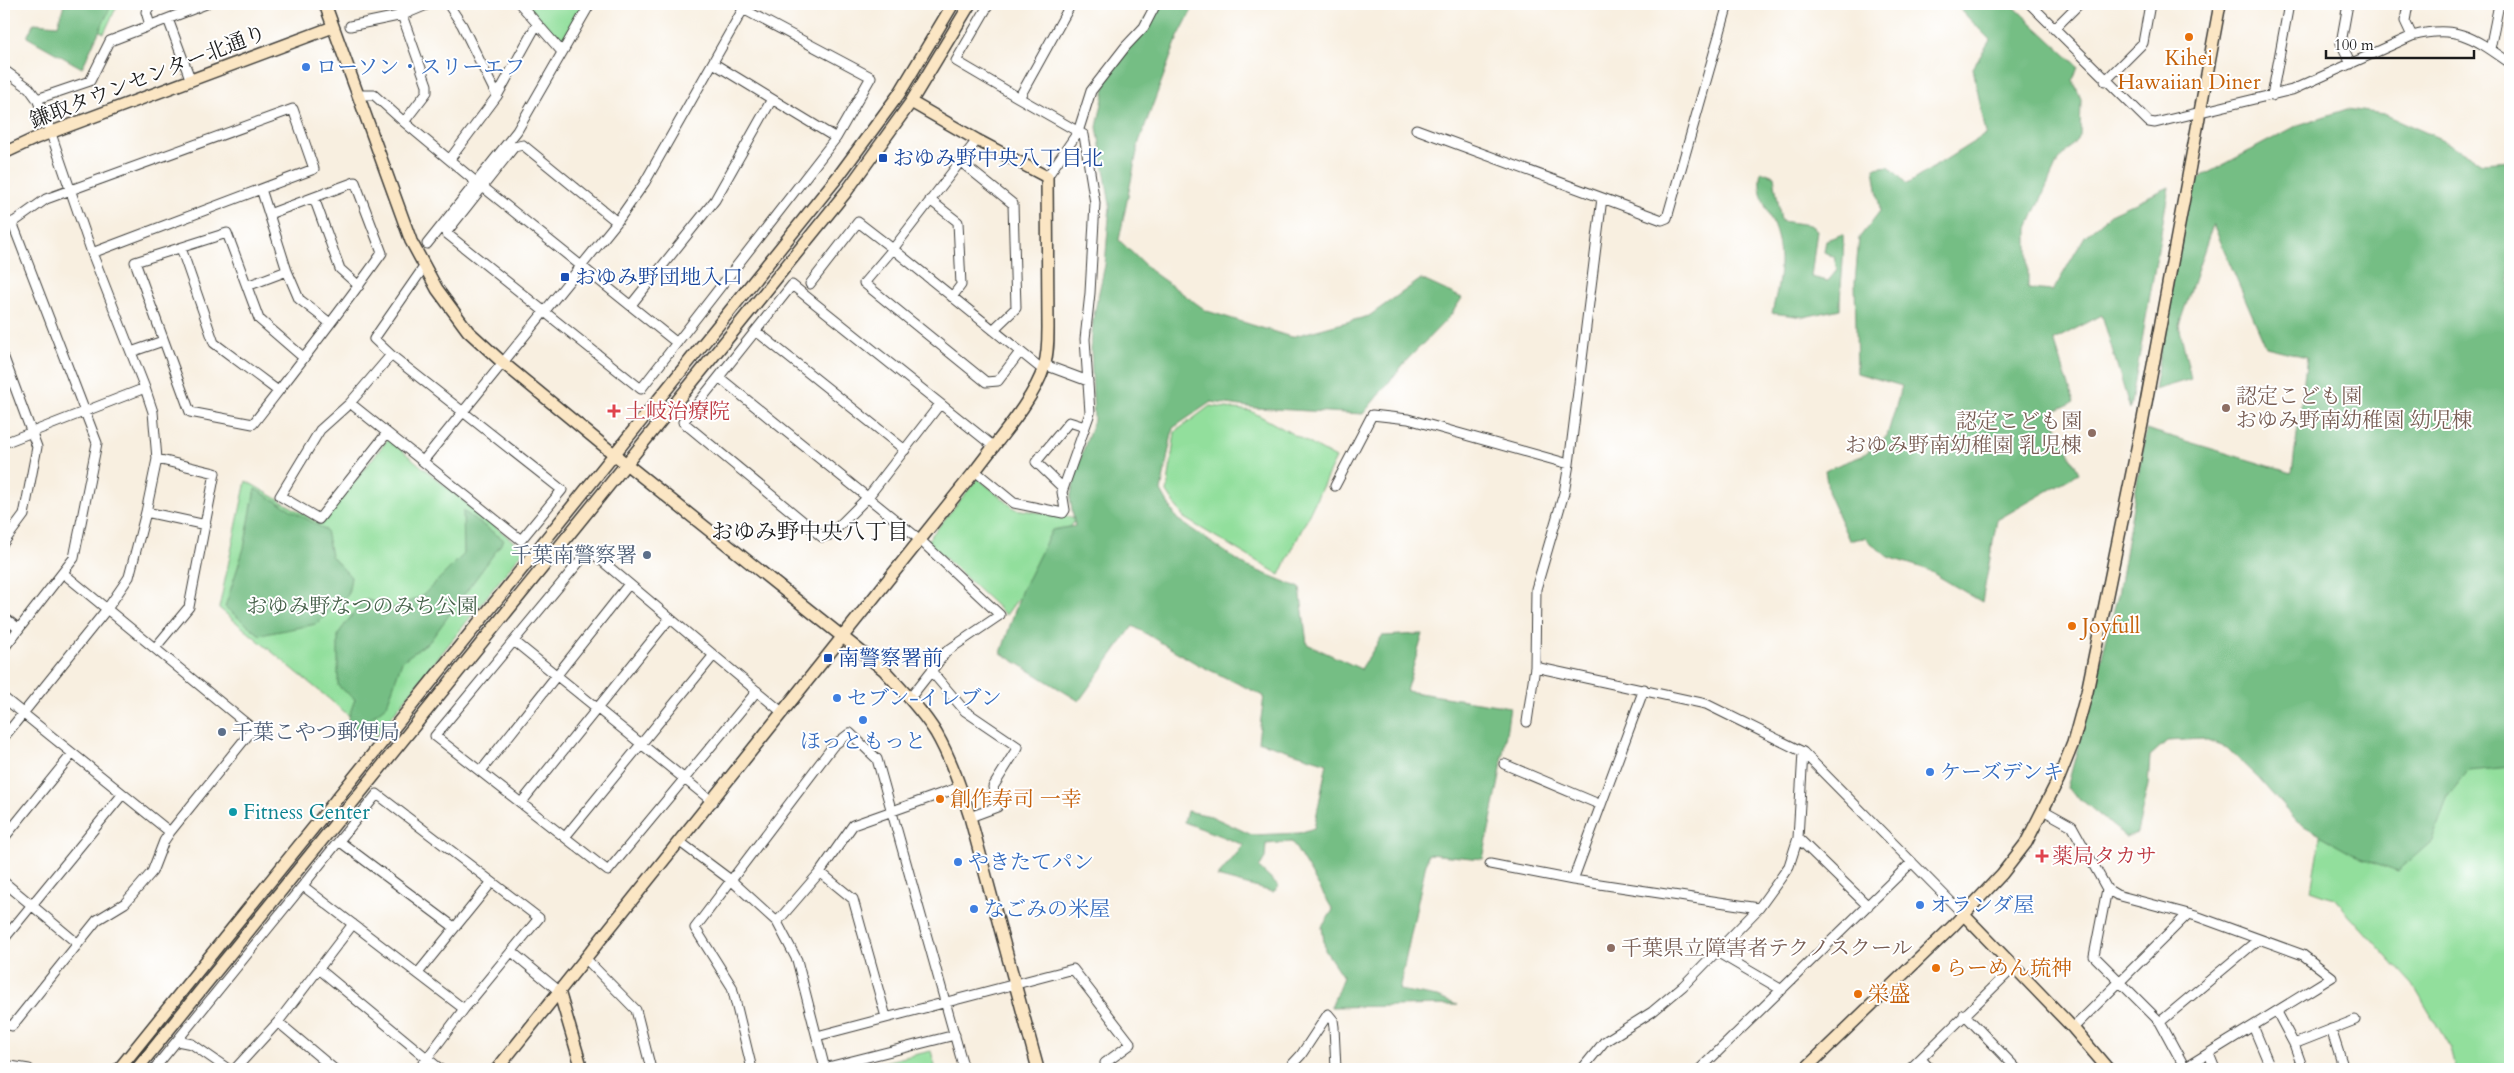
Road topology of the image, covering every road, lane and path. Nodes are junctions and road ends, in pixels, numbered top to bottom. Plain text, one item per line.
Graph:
1 (151, 4) edge
2 (206, 4) edge
3 (325, 4) edge
4 (398, 4) edge
5 (430, 4) edge
6 (448, 4) edge
7 (520, 4) edge
8 (590, 4) edge
9 (953, 4) edge
10 (970, 4) edge
11 (989, 4) edge
12 (1070, 4) edge
13 (1156, 4) edge
14 (1728, 4) edge
15 (2030, 4) edge
16 (2080, 4) edge
17 (2150, 4) edge
18 (2220, 4) edge
19 (2289, 4) edge
20 (2348, 4) edge
21 (2408, 4) edge
22 (2499, 4) edge
23 (744, 6) edge
24 (403, 15) junction
25 (168, 19) junction
26 (537, 24) junction
27 (150, 25) junction
28 (350, 26) dead end
29 (333, 27) junction
30 (2054, 29) junction
31 (2412, 36) junction
32 (2490, 49) junction
33 (562, 52) junction
34 (2510, 62) edge
35 (713, 63) junction
36 (2351, 64) junction
37 (4, 70) edge
38 (190, 81) junction
39 (2105, 81) junction
40 (359, 95) junction
41 (497, 96) junction
42 (2272, 96) junction
43 (1019, 98) junction
44 (37, 99) junction
45 (772, 99) junction
46 (911, 102) junction
47 (2199, 113) junction
48 (404, 122) junction
49 (1416, 129) dead end
50 (1078, 132) junction
51 (51, 133) junction
52 (836, 138) junction
53 (976, 140) junction
54 (4, 153) edge
55 (450, 160) junction
56 (961, 162) junction
57 (1047, 176) junction
58 (480, 184) junction
59 (72, 189) junction
60 (261, 189) junction
61 (314, 198) junction
62 (1602, 198) junction
63 (930, 200) junction
64 (269, 214) junction
65 (12, 222) junction
66 (617, 222) junction
67 (4, 229) edge
68 (427, 244) dead end
69 (181, 248) junction
70 (892, 249) junction
71 (92, 253) junction
72 (582, 266) junction
73 (424, 267) junction
74 (287, 271) junction
75 (810, 284) dead end
76 (246, 286) junction
77 (358, 286) junction
78 (952, 297) junction
79 (631, 305) junction
80 (544, 311) junction
81 (330, 323) junction
82 (994, 330) junction
83 (756, 331) junction
84 (163, 341) junction
85 (677, 343) junction
86 (131, 352) junction
87 (1020, 352) junction
88 (391, 355) junction
89 (4, 358) edge
90 (304, 358) junction
91 (502, 362) junction
92 (1044, 368) junction
93 (720, 378) junction
94 (1088, 382) junction
95 (145, 388) junction
96 (278, 392) junction
97 (350, 403) junction
98 (940, 404) junction
99 (462, 411) junction
100 (85, 413) junction
101 (1085, 428) junction
102 (32, 432) junction
103 (387, 433) junction
104 (4, 443) edge
105 (993, 446) junction
106 (905, 450) junction
107 (615, 456) junction
108 (157, 459) junction
109 (423, 461) junction
110 (626, 464) junction
111 (1569, 464) junction
112 (975, 471) junction
113 (1335, 486) dead end
114 (1063, 488) junction
115 (868, 497) junction
116 (146, 512) junction
117 (206, 525) junction
118 (919, 539) junction
119 (4, 542) edge
120 (63, 573) junction
121 (629, 584) junction
122 (107, 609) junction
123 (4, 617) edge
124 (670, 618) junction
125 (19, 629) junction
126 (844, 636) junction
127 (514, 640) junction
128 (4, 648) edge
129 (155, 648) junction
130 (714, 655) junction
131 (1535, 667) junction
132 (932, 672) junction
133 (557, 675) junction
134 (1644, 689) junction
135 (757, 691) junction
136 (4, 698) edge
137 (910, 698) junction
138 (597, 708) junction
139 (783, 713) junction
140 (23, 714) junction
141 (1527, 722) dead end
142 (4, 737) edge
143 (641, 744) junction
144 (1803, 752) junction
145 (72, 754) junction
146 (1504, 764) dead end
147 (481, 772) junction
148 (684, 779) junction
149 (960, 786) junction
150 (122, 794) junction
151 (713, 802) junction
152 (521, 803) junction
153 (1601, 805) junction
154 (2043, 810) junction
155 (890, 811) junction
156 (970, 817) junction
157 (170, 832) junction
158 (565, 837) junction
159 (4, 838) edge
160 (1798, 838) junction
161 (339, 841) junction
162 (680, 842) junction
163 (1912, 862) junction
164 (1490, 864) dead end
165 (820, 872) junction
166 (1573, 880) junction
167 (4, 882) edge
168 (491, 882) junction
169 (732, 882) junction
170 (302, 886) junction
171 (2107, 889) junction
172 (31, 906) junction
173 (1868, 906) junction
174 (1759, 908) junction
175 (1964, 915) junction
176 (2188, 915) junction
177 (777, 922) junction
178 (353, 924) junction
179 (454, 927) junction
180 (4, 939) edge
181 (2259, 939) junction
182 (78, 944) junction
183 (512, 952) junction
184 (1717, 952) junction
185 (585, 958) junction
186 (2014, 967) junction
187 (319, 970) junction
188 (418, 973) junction
189 (2118, 981) junction
190 (1016, 984) junction
191 (1782, 990) junction
192 (559, 991) junction
193 (946, 1002) junction
194 (464, 1009) junction
195 (2277, 1012) junction
196 (1964, 1014) junction
197 (886, 1017) junction
198 (2355, 1020) dead end
199 (278, 1022) junction
200 (2160, 1022) junction
201 (4, 1024) edge
202 (2253, 1026) junction
203 (2073, 1028) junction
204 (2331, 1029) junction
205 (954, 1034) junction
206 (817, 1036) junction
207 (177, 1040) junction
208 (2294, 1044) junction
209 (2209, 1054) junction
210 (427, 1059) junction
211 (1921, 1059) junction
212 (5, 1067) edge
213 (825, 1068) edge
214 (29, 1069) edge
215 (119, 1069) edge
216 (137, 1069) edge
217 (154, 1069) edge
218 (228, 1069) edge
219 (235, 1069) edge
220 (334, 1069) edge
221 (419, 1069) edge
222 (440, 1069) edge
223 (497, 1069) edge
224 (582, 1069) edge
225 (651, 1069) edge
226 (752, 1069) edge
227 (964, 1069) edge
228 (1038, 1069) edge
229 (1107, 1069) edge
230 (1288, 1069) edge
231 (1336, 1069) edge
232 (1582, 1069) edge
233 (1700, 1069) edge
234 (1806, 1069) edge
235 (1910, 1069) edge
236 (1930, 1069) edge
237 (2015, 1069) edge
238 (2108, 1069) edge
239 (2184, 1069) edge
240 (2215, 1069) edge
241 (2271, 1069) edge
242 (2303, 1069) edge
243 (2344, 1069) edge

1 - 27 street
2 - 25 street
3 - 29 street
4 - 24 street
5 - 24 street
6 - 41 street
7 - 26 street
8 - 33 street
9 - 107 street
10 - 46 street
11 - 43 street
12 - 43 street
13 - 50 street
14 - 62 street
15 - 30 street
16 - 30 street
17 - 39 street
18 - 47 street
19 - 42 street
20 - 36 street
21 - 31 street
22 - 32 street
23 - 35 street
23 - 52 street
24 - 28 street
24 - 48 street
25 - 27 street
25 - 38 street
26 - 33 street
26 - 41 street
27 - 44 street
29 - 38 street, 鎌取タウンセンター北通り
29 - 40 street
30 - 39 street
31 - 32 street
31 - 36 street
32 - 34 street
33 - 58 street
35 - 45 street
35 - 66 street
36 - 42 street
37 - 44 street
38 - 51 street, 鎌取タウンセンター北通り
39 - 47 street
40 - 48 street
40 - 73 street
41 - 55 street
42 - 47 street
43 - 50 street
44 - 51 street
45 - 52 street
45 - 79 street
46 - 53 street
46 - 110 street
47 - 154 street
48 - 55 street
49 - 62 street
50 - 57 street
50 - 94 street
51 - 54 street, 鎌取タウンセンター北通り
51 - 59 street
52 - 85 street
53 - 56 street
53 - 57 street
55 - 58 street
56 - 63 street
56 - 82 street
57 - 92 street
58 - 66 street
58 - 68 street
58 - 72 street
58 - 80 street
59 - 60 street
59 - 65 street
59 - 71 street
60 - 64 street
60 - 71 street
61 - 64 street
61 - 77 street
61 - 77 street
62 - 111 street
63 - 70 street
63 - 78 street
64 - 74 street
65 - 67 street
65 - 100 street
66 - 72 street
69 - 76 street
69 - 84 street
69 - 96 street
70 - 75 street
70 - 78 street
70 - 87 street
71 - 86 street
72 - 79 street
72 - 80 street
73 - 88 street
73 - 91 street
74 - 76 street
74 - 81 street
76 - 90 street
77 - 81 street
78 - 82 street
79 - 85 street
80 - 85 street
80 - 91 street
81 - 90 street
82 - 87 street
83 - 93 street
83 - 98 street
83 - 106 street
84 - 86 street
84 - 96 street
86 - 95 street
87 - 92 street
88 - 97 street
88 - 99 street
89 - 102 street
90 - 96 street
91 - 99 street
91 - 107 street
92 - 94 street
92 - 105 street
93 - 115 street
93 - 115 street
94 - 101 street
95 - 100 street
95 - 108 street
97 - 103 street
97 - 103 street
98 - 105 street
98 - 106 street
99 - 109 street
99 - 109 street
100 - 102 street
100 - 120 street
101 - 114 street
101 - 114 street
102 - 104 street
102 - 119 street
103 - 109 street
105 - 112 street
106 - 115 street
107 - 110 street
107 - 215 street
108 - 116 street
108 - 117 street
110 - 126 street
110 - 216 street
111 - 113 street
111 - 131 street
112 - 114 street
112 - 118 street
115 - 118 street
116 - 117 street
116 - 122 street
117 - 129 street
118 - 126 street
118 - 132 street
120 - 122 street
120 - 125 street
121 - 124 street
121 - 127 street
121 - 133 street
122 - 129 street
122 - 140 street
123 - 125 street
124 - 130 street
124 - 138 street
125 - 128 street
126 - 137 street
126 - 139 street
127 - 133 street
127 - 147 street
129 - 157 street
130 - 135 street
130 - 143 street
131 - 134 street
131 - 141 street
132 - 137 street
132 - 156 street
133 - 138 street
133 - 147 street
134 - 144 street
134 - 153 street
135 - 139 street
135 - 148 street
136 - 140 street
137 - 149 street
138 - 143 street
138 - 152 street
139 - 151 street
140 - 142 street
140 - 145 street
143 - 148 street
143 - 158 street
144 - 160 street
144 - 163 street
145 - 150 street
145 - 159 street
146 - 153 street
147 - 152 street
148 - 151 street
148 - 158 street
149 - 155 street
149 - 156 street
150 - 157 street
150 - 172 street
151 - 162 street
152 - 158 street
153 - 166 street
154 - 171 street
154 - 175 street
155 - 165 street
155 - 169 street
155 - 193 street
156 - 190 street
157 - 182 street
160 - 173 street
160 - 174 street
161 - 168 street
161 - 170 street
161 - 179 street
162 - 169 street
162 - 185 street
163 - 173 street
163 - 175 street
164 - 166 street
165 - 177 street
165 - 197 street
166 - 174 street
167 - 172 street
168 - 179 street
168 - 183 street
169 - 177 street
169 - 226 street
170 - 178 street
170 - 207 street
171 - 176 street
171 - 189 street
172 - 180 street
172 - 182 street
173 - 191 street
174 - 184 street
175 - 186 street
175 - 234 street
176 - 181 street
176 - 189 street
177 - 206 street
178 - 187 street
178 - 188 street
179 - 188 street
181 - 195 street
181 - 200 street
182 - 201 street
183 - 192 street
183 - 194 street
184 - 191 street
184 - 232 street
185 - 192 street
185 - 225 street
186 - 196 street
186 - 203 street
187 - 199 street
187 - 210 street
188 - 194 street
189 - 200 street
189 - 203 street
190 - 193 street
190 - 228 street
190 - 229 street
191 - 233 street
192 - 223 street
192 - 224 street
193 - 197 street
193 - 205 street
194 - 210 street
195 - 202 street
195 - 208 street
196 - 211 street
196 - 237 street
197 - 206 street
198 - 204 street
199 - 219 street
199 - 220 street
200 - 239 street
202 - 209 street
202 - 241 street
203 - 238 street
204 - 208 street
204 - 243 street
205 - 213 street
205 - 227 street
206 - 213 street
207 - 217 street
207 - 218 street
208 - 242 street
209 - 239 street
209 - 240 street
210 - 221 street
210 - 222 street
211 - 235 street
211 - 236 street
212 - 214 street
230 - 231 street

